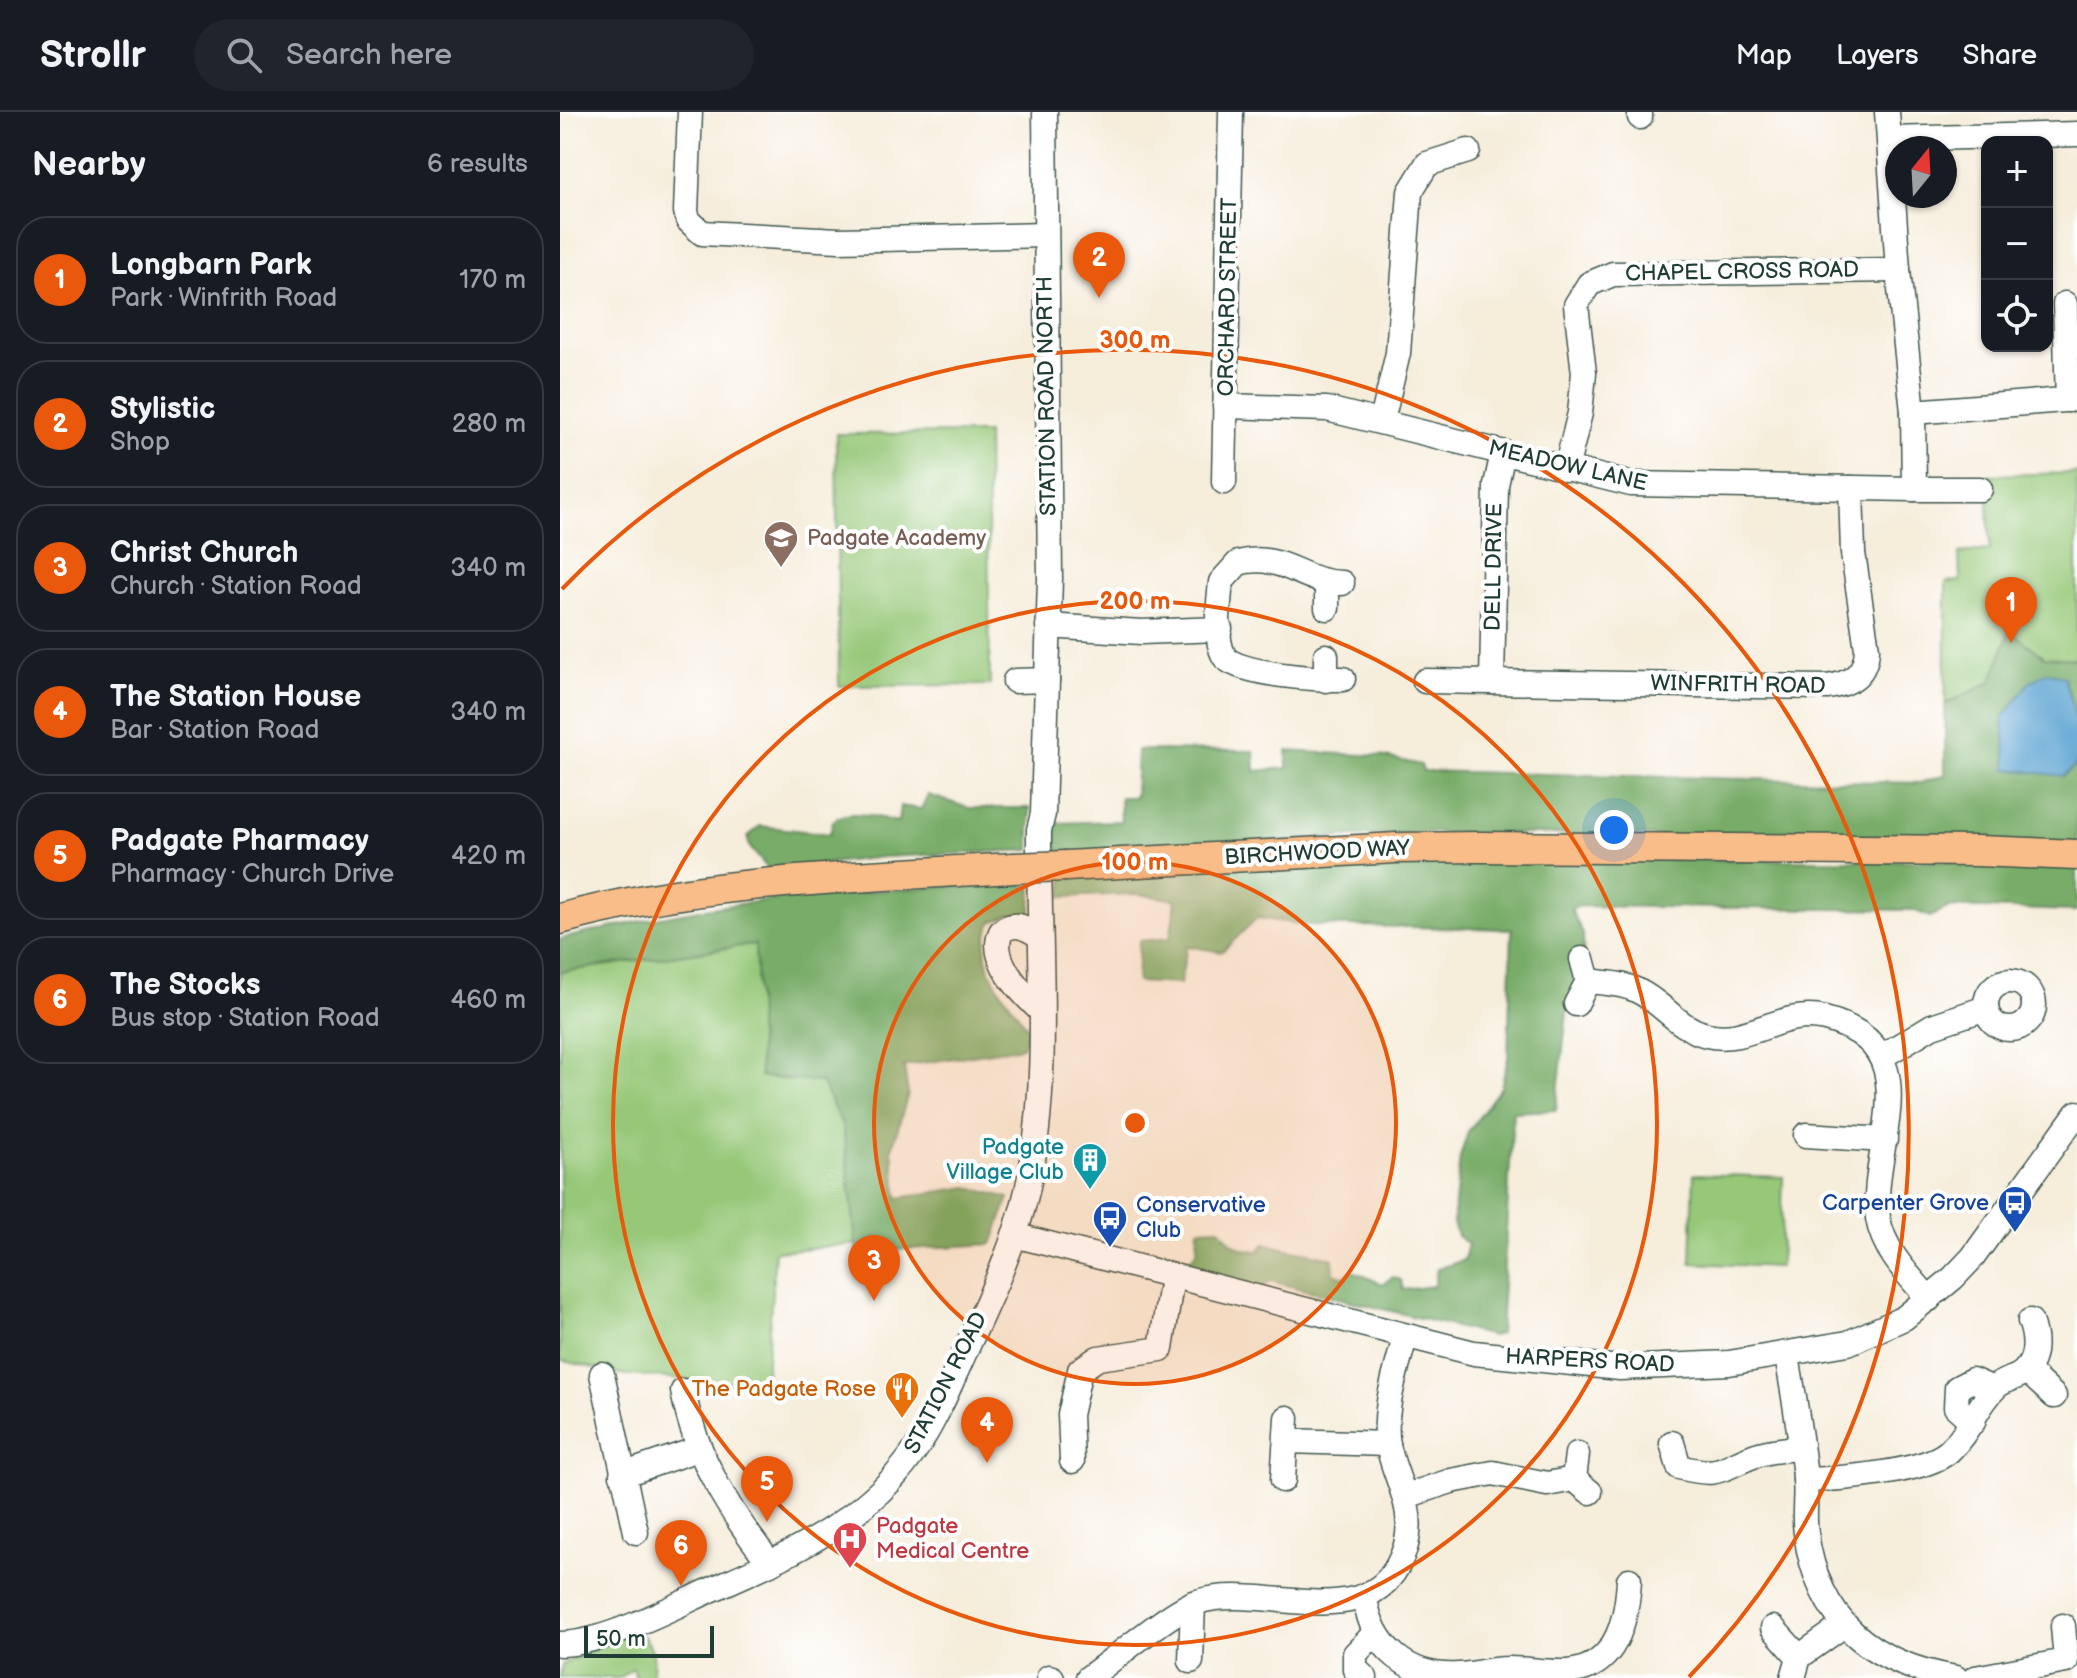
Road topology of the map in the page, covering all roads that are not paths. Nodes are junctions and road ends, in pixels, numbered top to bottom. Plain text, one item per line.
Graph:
1 (690, 112) edge
2 (1045, 112) edge
3 (1231, 112) edge
4 (1887, 112) edge
5 (2077, 134) edge
6 (1890, 136) edge
7 (1957, 137) edge
8 (1468, 151) dead end
9 (1894, 208) edge
10 (1044, 235) junction
11 (1898, 270) junction
12 (2064, 304) edge
13 (2072, 400) edge
14 (1225, 406) junction
15 (1913, 412) junction
16 (1382, 421) junction
17 (1503, 453) junction
18 (1566, 469) junction
19 (1224, 482) dead end
20 (1851, 488) junction
21 (1914, 489) junction
22 (1980, 489) dead end
23 (1327, 608) dead end
24 (1048, 626) junction
25 (1220, 629) junction
26 (1332, 671) dead end
27 (1047, 680) junction
28 (1015, 681) dead end
29 (1425, 681) dead end
30 (1492, 682) junction
31 (2077, 855) edge
32 (1038, 901) joint
33 (560, 919) edge
34 (1040, 936) junction
35 (1576, 1004) dead end
36 (1986, 1008) dead end
37 (1041, 1011) junction
38 (1881, 1057) junction
39 (2077, 1113) edge
40 (1806, 1135) dead end
41 (1885, 1140) junction
42 (1014, 1235) junction
43 (1172, 1277) junction
44 (1929, 1299) junction
45 (2030, 1321) dead end
46 (1405, 1337) junction
47 (1787, 1356) junction
48 (2026, 1370) junction
49 (602, 1374) dead end
50 (683, 1391) dead end
51 (2054, 1396) dead end
52 (1672, 1443) dead end
53 (1388, 1444) junction
54 (1800, 1447) junction
55 (698, 1449) junction
56 (1577, 1454) dead end
57 (1072, 1461) dead end
58 (622, 1475) junction
59 (1283, 1480) dead end
60 (1805, 1480) junction
61 (1406, 1496) junction
62 (636, 1532) dead end
63 (770, 1563) junction
64 (1629, 1580) dead end
65 (1365, 1598) junction
66 (1193, 1603) junction
67 (1844, 1625) junction
68 (2063, 1626) dead end
69 (1773, 1628) dead end
70 (1375, 1633) junction
71 (560, 1644) edge
72 (1397, 1658) junction
73 (1191, 1661) dead end
74 (1796, 1668) edge
75 (2067, 1669) edge
76 (1088, 1678) edge
77 (1365, 1678) edge
78 (1377, 1678) edge
79 (1956, 1678) edge
80 (1975, 1678) edge

1 - 10 street
2 - 10 street, STATION ROAD NORTH
3 - 14 street, ORCHARD STREET
4 - 6 street
5 - 7 street
8 - 16 street
9 - 11 street
10 - 24 street, STATION ROAD NORTH
11 - 15 street
11 - 18 street, CHAPEL CROSS ROAD
12 - 13 street
13 - 15 street
14 - 16 street, MEADOW LANE
14 - 19 street, ORCHARD STREET
15 - 21 street
16 - 17 street, MEADOW LANE
17 - 18 street, MEADOW LANE
17 - 30 street, DELL DRIVE
18 - 20 street, MEADOW LANE
20 - 21 street, MEADOW LANE
20 - 30 street, WINFRITH ROAD
21 - 22 street, MEADOW LANE
23 - 25 street
24 - 25 street
24 - 27 street, STATION ROAD NORTH
25 - 26 street
27 - 28 street
27 - 32 street, STATION ROAD NORTH
29 - 30 street, WINFRITH ROAD
31 - 33 main road, BIRCHWOOD WAY, bridge
32 - 34 street, STATION ROAD
34 - 37 street, STATION ROAD
34 - 37 street
35 - 38 street
36 - 38 street
37 - 42 street, STATION ROAD
38 - 41 street
39 - 44 street, HARPERS ROAD
40 - 41 street
41 - 44 street
42 - 43 street, HARPERS ROAD
42 - 63 street, STATION ROAD
43 - 46 street, HARPERS ROAD
43 - 57 street
44 - 47 street, HARPERS ROAD
45 - 48 street
46 - 47 street, HARPERS ROAD
46 - 53 street
47 - 54 street
48 - 51 street
48 - 60 street
49 - 58 street
50 - 55 street
52 - 54 street
53 - 59 street
53 - 61 street
54 - 60 street
55 - 58 street
55 - 63 street
56 - 61 street
58 - 62 street
60 - 67 street
61 - 65 street
63 - 71 street, STATION ROAD
64 - 72 street
65 - 66 street
65 - 70 street
66 - 73 street
66 - 76 street
67 - 74 street
67 - 79 street
68 - 75 street
69 - 74 street
70 - 72 street
70 - 77 street
72 - 78 street
75 - 80 street

